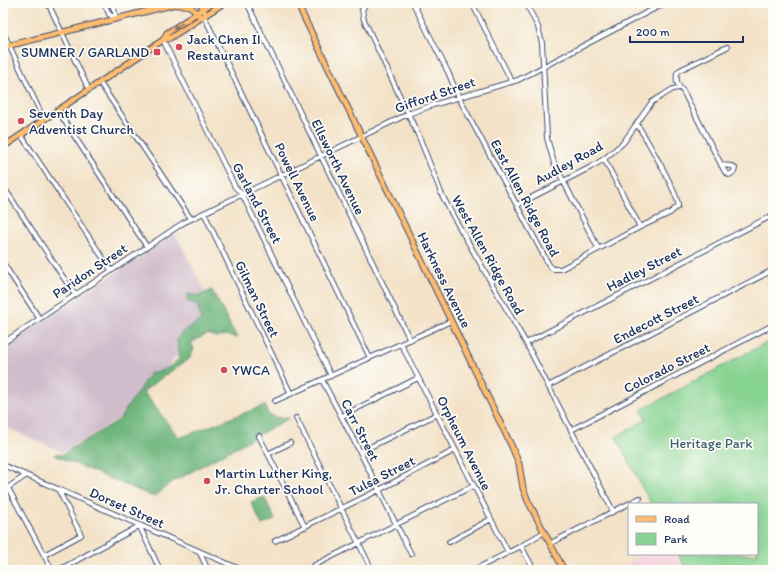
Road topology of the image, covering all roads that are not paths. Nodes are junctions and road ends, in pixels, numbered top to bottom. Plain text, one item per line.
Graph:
1 (48, 3) edge
2 (104, 3) edge
3 (111, 3) edge
4 (199, 3) edge
5 (212, 3) edge
6 (224, 3) edge
7 (247, 3) edge
8 (297, 3) edge
9 (366, 3) edge
10 (413, 3) edge
11 (472, 3) edge
12 (526, 3) edge
13 (665, 3) edge
14 (176, 4) edge
15 (167, 5) edge
16 (204, 8) junction
17 (196, 14) junction
18 (204, 16) junction
19 (116, 19) junction
20 (3, 32) edge
21 (62, 32) junction
22 (163, 40) junction
23 (9, 45) junction
24 (3, 47) edge
25 (727, 47) dead end
26 (544, 67) junction
27 (512, 82) junction
28 (100, 83) junction
29 (679, 88) junction
30 (89, 90) junction
31 (459, 98) junction
32 (58, 111) junction
33 (408, 114) junction
34 (44, 120) junction
35 (637, 124) junction
36 (21, 135) junction
37 (361, 136) junction
38 (3, 147) edge
39 (321, 156) junction
40 (604, 159) junction
41 (721, 165) dead end
42 (281, 175) junction
43 (563, 181) junction
44 (3, 186) edge
45 (242, 194) junction
46 (517, 205) junction
47 (204, 213) junction
48 (773, 214) edge
49 (191, 219) junction
50 (640, 227) junction
51 (147, 247) junction
52 (598, 248) junction
53 (3, 263) edge
54 (111, 270) junction
55 (773, 270) edge
56 (75, 295) junction
57 (39, 318) junction
58 (450, 321) junction
59 (773, 325) edge
60 (410, 340) junction
61 (3, 342) edge
62 (526, 343) junction
63 (401, 344) junction
64 (370, 358) junction
65 (331, 376) junction
66 (418, 378) junction
67 (322, 380) junction
68 (548, 386) junction
69 (291, 394) junction
70 (275, 401) dead end
71 (437, 414) junction
72 (342, 416) junction
73 (296, 418) dead end
74 (571, 430) junction
75 (259, 436) dead end
76 (290, 443) dead end
77 (455, 450) junction
78 (360, 452) junction
79 (268, 454) junction
80 (3, 465) edge
81 (25, 476) junction
82 (473, 486) junction
83 (8, 488) junction
84 (58, 489) junction
85 (379, 490) junction
86 (3, 491) edge
87 (640, 498) dead end
88 (630, 503) edge
89 (628, 504) edge
90 (342, 508) junction
91 (613, 511) junction
92 (490, 520) junction
93 (138, 525) junction
94 (396, 525) junction
95 (305, 527) junction
96 (544, 532) junction
97 (274, 541) dead end
98 (449, 542) dead end
99 (551, 543) junction
100 (360, 544) junction
101 (521, 546) junction
102 (199, 551) junction
103 (508, 552) junction
104 (411, 554) dead end
105 (44, 555) junction
106 (313, 566) dead end
107 (562, 569) edge
108 (52, 570) edge
109 (60, 570) edge
110 (160, 570) edge
111 (208, 570) edge
112 (242, 570) edge
113 (372, 570) edge
114 (474, 570) edge
115 (534, 570) edge

1 - 21 street
2 - 19 street
3 - 19 street
4 - 16 main road
5 - 16 main road
6 - 18 main road
7 - 39 street, Ellsworth Avenue
8 - 37 main road, Harkness Avenue
9 - 33 street, West Allen Ridge Road
10 - 31 street, East Allen Ridge Road
11 - 27 street
12 - 26 street
13 - 26 street, Gifford Street
14 - 15 main road
14 - 17 main road
15 - 19 main road
16 - 17 main road
16 - 18 main road
17 - 18 main road
17 -> 22 main road
18 - 22 main road
18 - 42 street, Powell Avenue
19 - 21 main road
20 - 23 street
21 - 23 main road
21 - 30 street
22 - 28 main road
22 - 45 street, Garland Street
23 - 24 main road
23 - 34 street
25 - 29 street
26 - 27 street, Gifford Street
26 - 43 street
27 - 31 street, Gifford Street
28 - 30 main road
28 - 49 street
29 - 35 street, Audley Road
29 - 41 street
30 - 32 main road
31 - 33 street, Gifford Street
31 - 46 street, East Allen Ridge Road
32 - 34 main road
32 - 51 street
33 - 37 street, Gifford Street
33 - 62 street, West Allen Ridge Road
34 - 36 main road
35 - 40 street, Audley Road
35 - 50 street, East Allen Ridge Road
36 - 38 main road
36 - 54 street
37 - 39 street, Gifford Street
37 - 58 main road, Harkness Avenue
39 - 42 street, Gifford Street
39 - 60 street, Ellsworth Avenue
40 - 43 street, Audley Road
40 - 50 street
42 - 45 street, Gifford Street
42 - 64 street, Powell Avenue
43 - 46 street, Audley Road
43 - 52 street
44 - 56 street
45 - 47 street, Gifford Street
45 - 65 street, Garland Street
46 - 52 street, East Allen Ridge Road
47 - 49 street, Gifford Street
47 - 69 street, Gilman Street
48 - 62 street, Hadley Street
49 - 51 street, Paridon Street
50 - 52 street, East Allen Ridge Road
51 - 54 street, Paridon Street
53 - 57 street
54 - 56 street, Paridon Street
55 - 68 street, Endecott Street
56 - 57 street, Paridon Street
57 - 61 street, Paridon Street
58 - 60 street
58 - 96 main road, Harkness Avenue
59 - 74 street, Colorado Street
60 - 63 street
62 - 68 street, West Allen Ridge Road
63 - 64 street
63 - 66 street, Orpheum Avenue
64 - 65 street
65 - 67 street
66 - 71 street, Orpheum Avenue
66 - 72 street
67 - 69 street
67 - 72 street, Carr Street
68 - 74 street, West Allen Ridge Road
69 - 70 street
71 - 77 street, Orpheum Avenue
71 - 78 street
72 - 78 street, Carr Street
73 - 90 street
74 - 91 street, West Allen Ridge Road
75 - 79 street
76 - 79 street
77 - 82 street, Orpheum Avenue
77 - 85 street, Tulsa Street
78 - 85 street, Carr Street
79 - 95 street
80 - 81 street, Dorset Street
81 - 83 street
81 - 84 street, Dorset Street
82 - 92 street, Orpheum Avenue
82 - 94 street
83 - 86 street
83 - 105 street
84 - 93 street, Dorset Street
84 - 105 street
85 - 90 street, Tulsa Street
85 - 94 street, Carr Street
87 - 88 street
89 - 91 street
90 - 95 street, Tulsa Street
90 - 100 street
91 - 99 street
92 - 98 street
92 - 103 street, Orpheum Avenue
93 - 102 street, Dorset Street
93 - 109 street
93 - 110 street
94 - 100 street
94 - 104 street, Carr Street
95 - 97 street, Tulsa Street
96 - 99 main road, Harkness Avenue
96 - 101 street
99 - 107 main road, Harkness Avenue
100 - 106 street
100 - 113 street
101 - 103 street
101 - 115 street
102 - 111 street
102 - 112 street, Dorset Street
103 - 114 street
105 - 108 street

